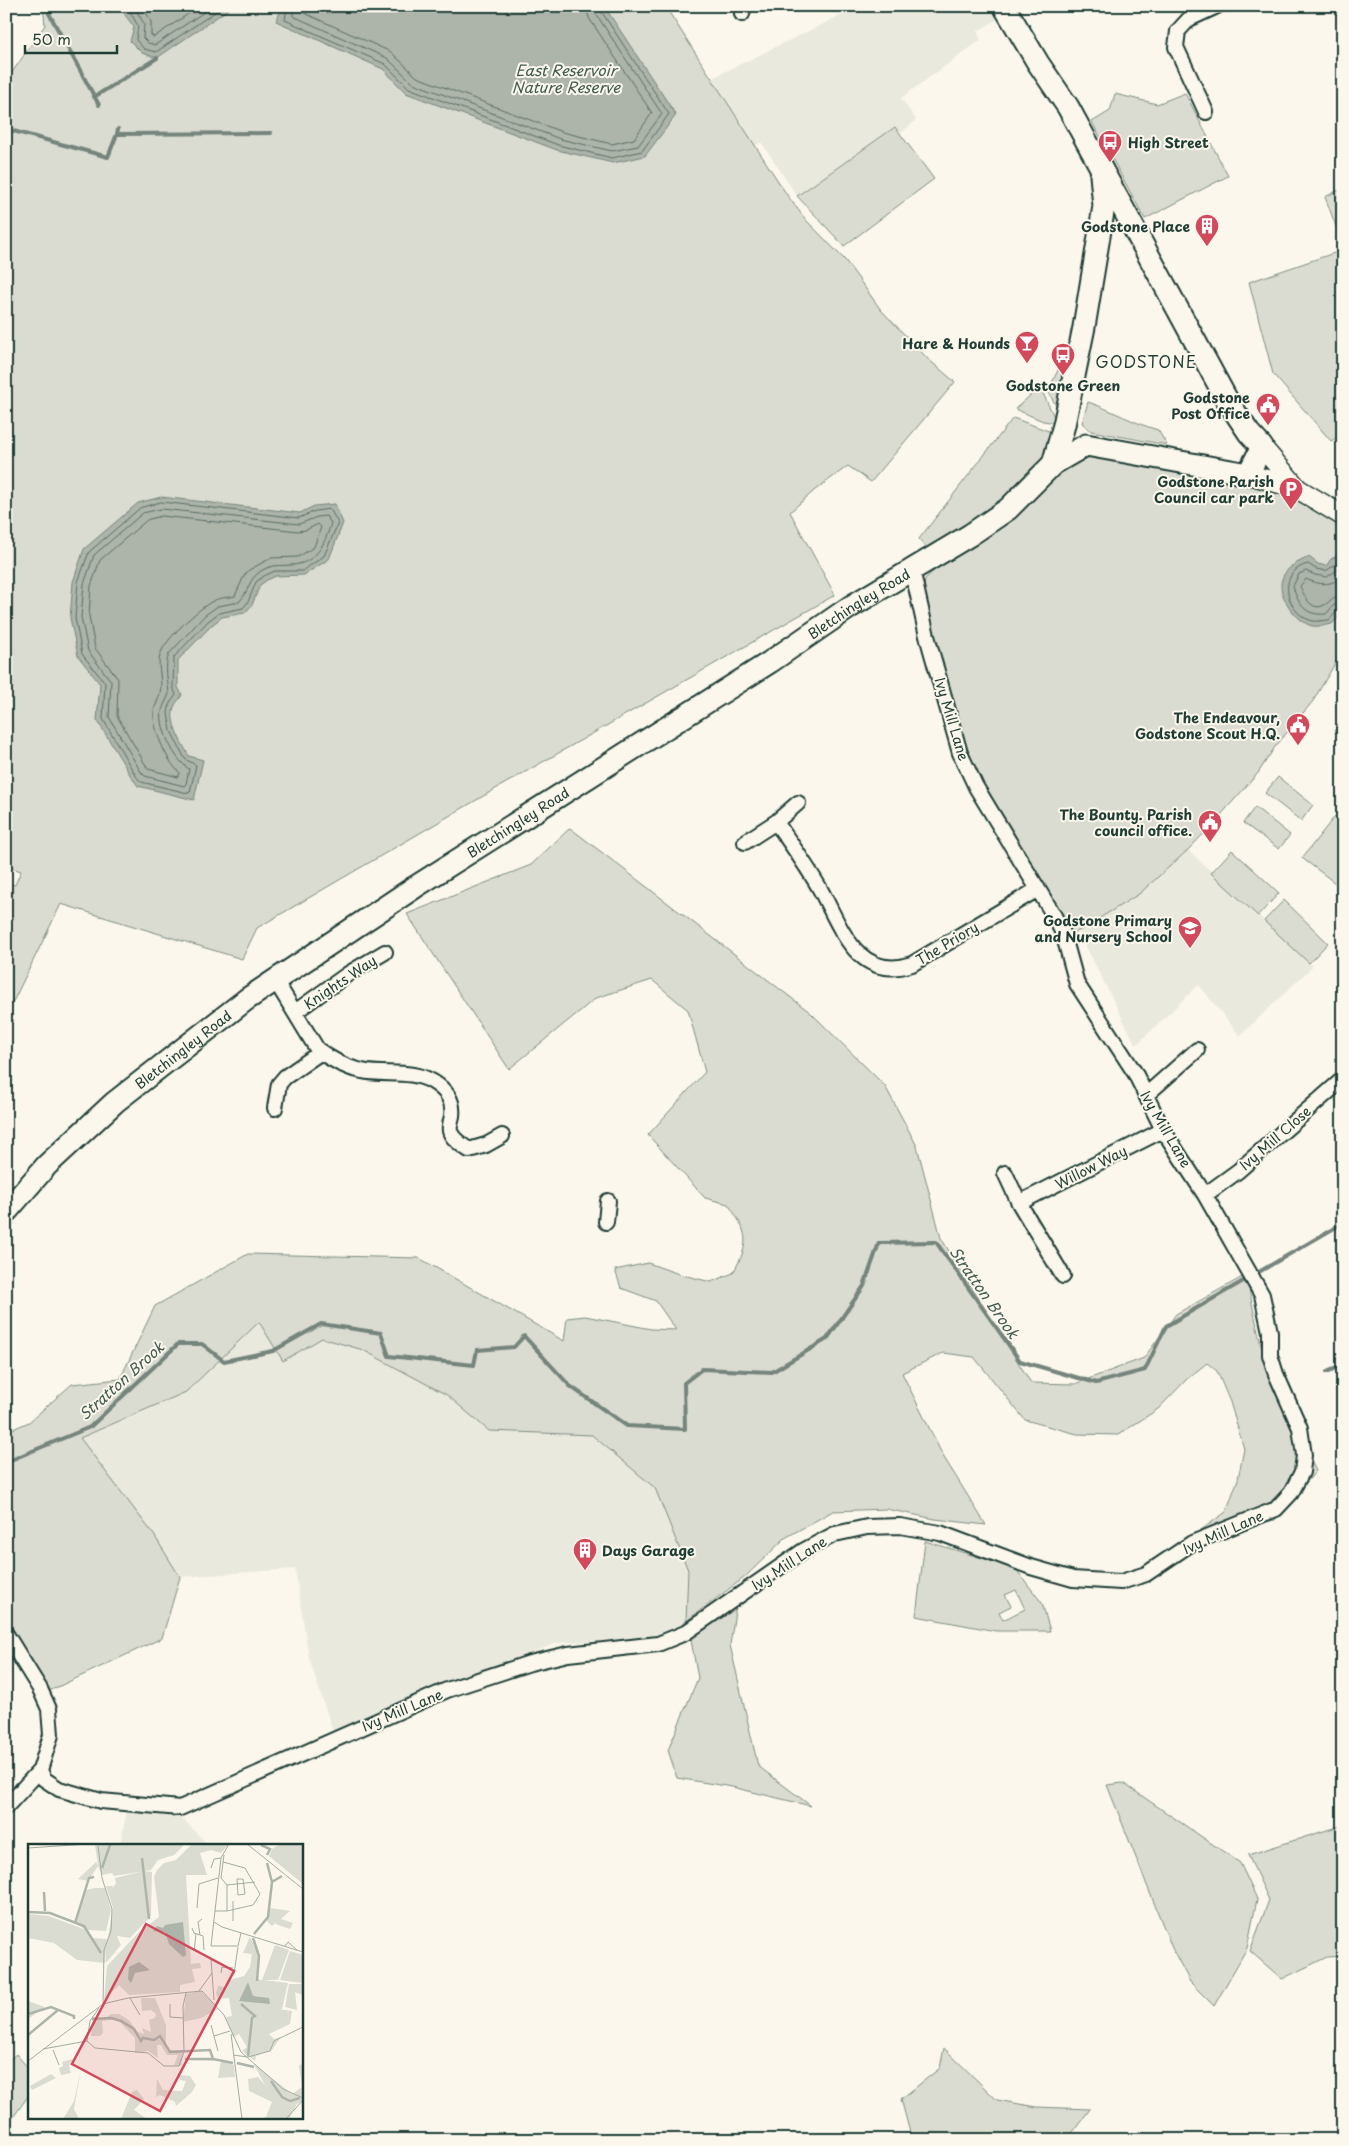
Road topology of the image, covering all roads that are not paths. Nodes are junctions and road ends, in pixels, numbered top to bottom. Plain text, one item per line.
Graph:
1 (1004, 6) edge
2 (1217, 6) edge
3 (1206, 112) dead end
4 (1100, 168) junction
5 (1102, 216) junction
6 (1129, 218) junction
7 (1068, 409) junction
8 (1086, 445) junction
9 (1262, 447) junction
10 (1053, 464) junction
11 (1248, 474) junction
12 (1298, 489) junction
13 (1343, 516) edge
14 (910, 572) junction
15 (798, 803) dead end
16 (776, 822) junction
17 (744, 842) dead end
18 (1038, 888) junction
19 (385, 952) dead end
20 (275, 980) junction
21 (295, 1012) junction
22 (1197, 1050) dead end
23 (321, 1052) junction
24 (1343, 1079) edge
25 (1146, 1095) junction
26 (275, 1108) dead end
27 (1163, 1130) junction
28 (502, 1136) dead end
29 (1005, 1173) dead end
30 (1205, 1195) junction
31 (608, 1201) dead end
32 (1019, 1203) junction
33 (6, 1212) edge
34 (606, 1222) dead end
35 (1063, 1276) dead end
36 (6, 1634) edge
37 (40, 1770) junction
38 (6, 1808) edge

1 - 4 main road
2 - 3 street
4 - 5 main road
4 - 6 main road
5 - 6 main road
5 - 7 main road
6 - 9 main road
7 - 8 main road
7 - 10 main road
8 - 10 main road
8 - 11 main road
9 - 11 main road
9 - 12 main road
10 - 14 main road, Bletchingley Road
11 - 12 main road
12 - 13 main road
14 - 18 street, Ivy Mill Lane
14 - 20 main road, Bletchingley Road
15 - 16 street
16 - 17 street
16 - 18 street, The Priory
18 - 25 street, Ivy Mill Lane
19 - 21 street, Knights Way
20 - 21 street, Knights Way
20 - 33 main road, Bletchingley Road
21 - 23 street, Knights Way
22 - 25 street
23 - 26 street
23 - 28 street, Knights Way
24 - 30 street, Ivy Mill Close
25 - 27 street, Ivy Mill Lane
27 - 30 street, Ivy Mill Lane
27 - 32 street, Willow Way
29 - 32 street
30 - 37 street, Ivy Mill Lane
31 - 34 street
32 - 35 street
36 - 37 street
37 - 38 street

